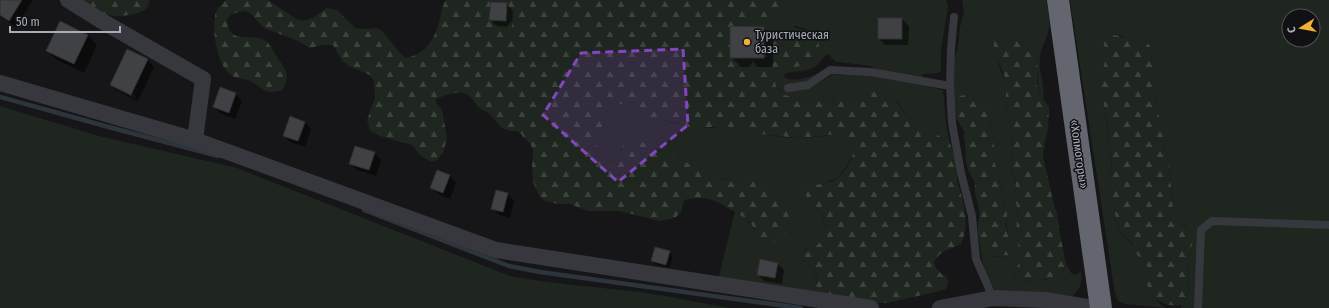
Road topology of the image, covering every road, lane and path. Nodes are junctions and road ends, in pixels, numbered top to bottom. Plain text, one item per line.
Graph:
1 (68, 0) edge
2 (1058, 0) edge
3 (954, 17) dead end
4 (0, 83) edge
5 (950, 86) junction
6 (788, 88) dead end
7 (195, 140) junction
8 (1329, 225) edge
9 (993, 298) junction
10 (871, 308) edge
11 (940, 308) edge
12 (1093, 308) edge
13 (1101, 308) edge
14 (1198, 308) edge

1 - 7 street
2 - 13 highway, «Холмогоры»
3 - 5 lane
4 - 7 street
5 - 6 lane
5 - 9 lane
7 - 10 street
8 - 14 lane
9 - 11 street
9 - 12 street

